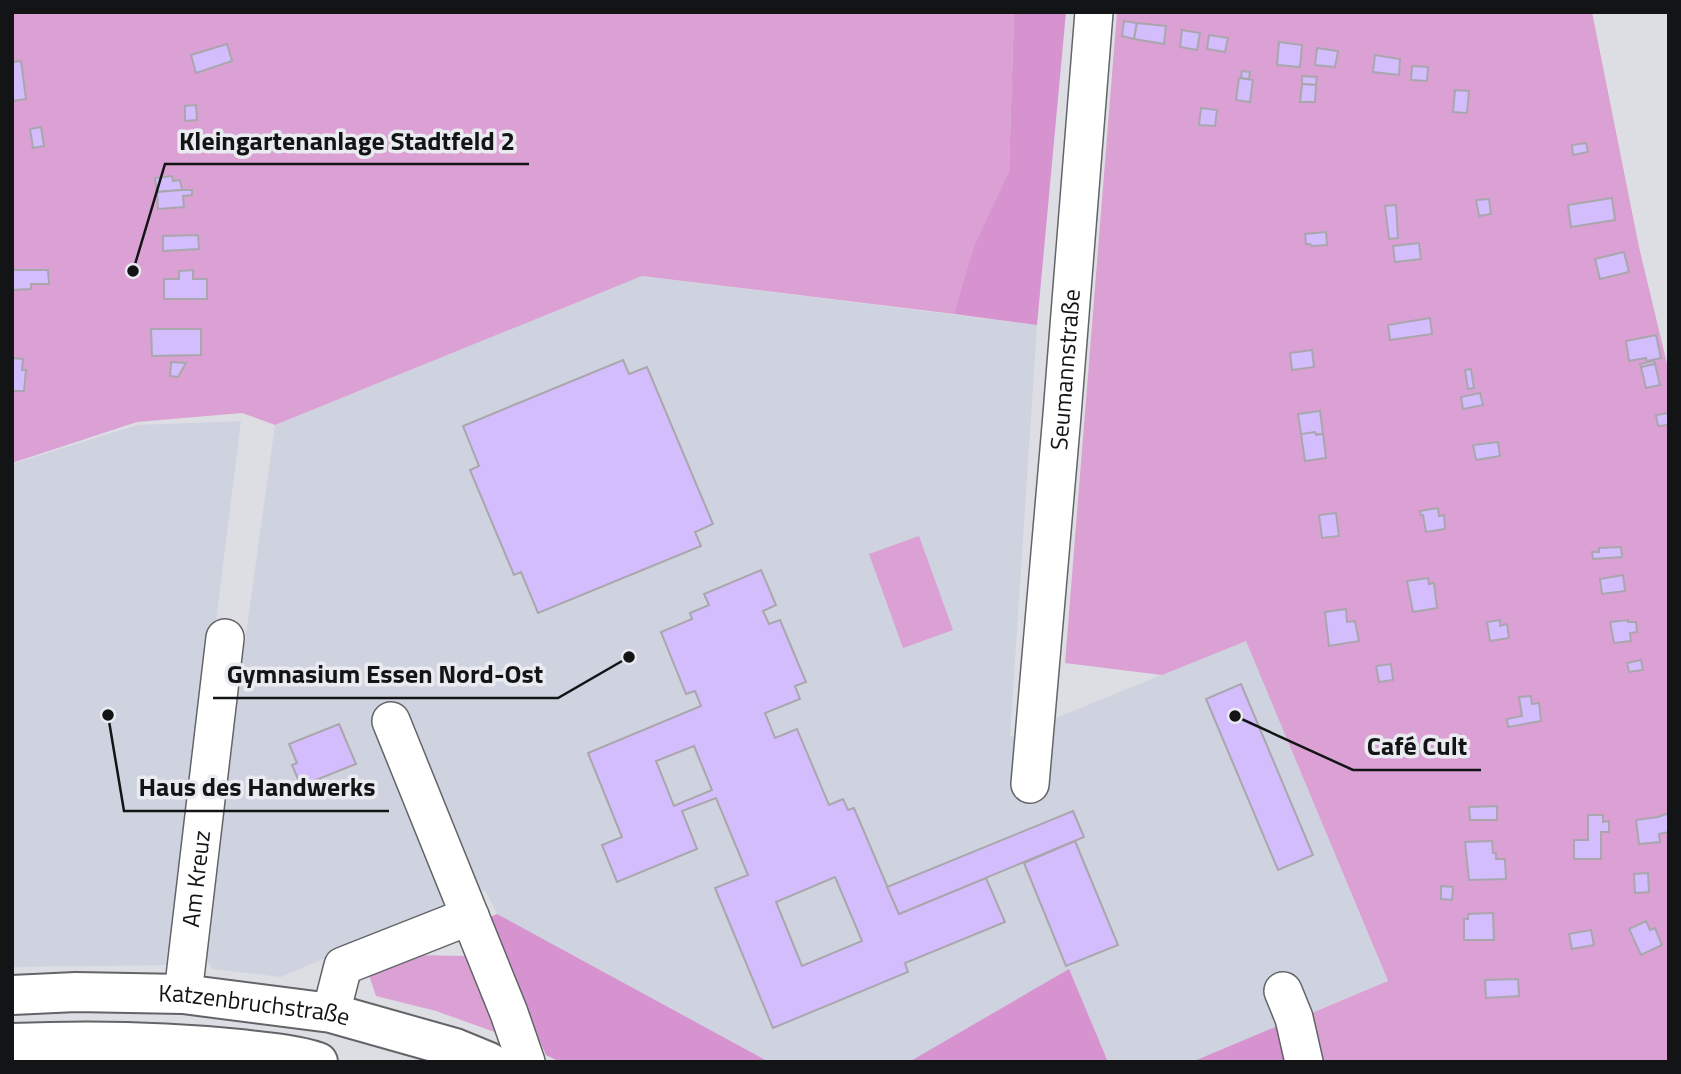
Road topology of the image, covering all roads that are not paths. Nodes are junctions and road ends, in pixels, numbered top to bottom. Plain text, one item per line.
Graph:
1 (1094, 12) edge
2 (225, 638) dead end
3 (391, 721) dead end
4 (1030, 785) dead end
5 (470, 916) junction
6 (1283, 991) dead end
7 (183, 994) junction
8 (12, 995) edge
9 (331, 1013) junction
10 (12, 1044) edge
11 (254, 1056) edge
12 (318, 1062) edge
13 (489, 1062) edge
14 (526, 1062) edge
15 (1304, 1062) edge

1 - 4 street, Seumannstraße
2 - 7 street, Am Kreuz
3 - 5 street
5 - 9 street
5 - 14 street
6 - 15 street
7 - 8 main road, Katzenbruchstraße
7 - 9 main road, Katzenbruchstraße
9 - 13 main road, Katzenbruchstraße
10 - 11 main road, Katzenbruchstraße
11 - 12 main road, Katzenbruchstraße

